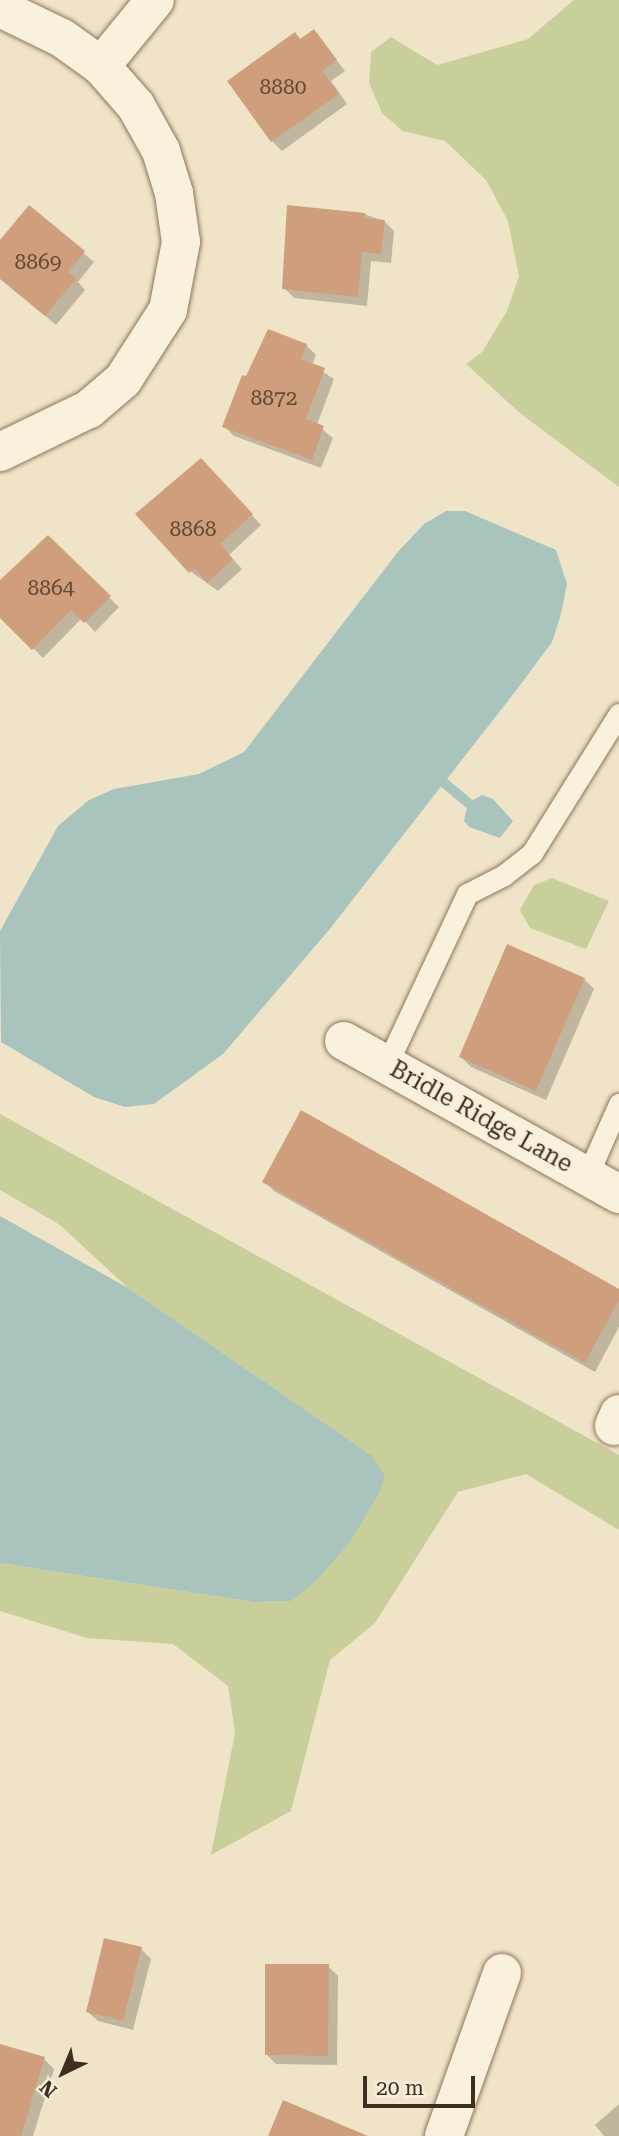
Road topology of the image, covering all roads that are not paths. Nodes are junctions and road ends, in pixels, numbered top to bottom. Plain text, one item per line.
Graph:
1 (155, 0) edge
2 (0, 8) edge
3 (101, 66) junction
4 (0, 452) edge
5 (619, 714) edge
6 (344, 1041) dead end
7 (387, 1064) junction
8 (619, 1104) edge
9 (603, 1185) edge
10 (502, 1973) dead end
11 (444, 2136) edge

1 - 3 street
2 - 3 street
3 - 4 street
5 - 7 lane
6 - 7 street, Bridle Ridge Lane
7 - 9 street, Bridle Ridge Lane
8 - 9 lane
10 - 11 street

